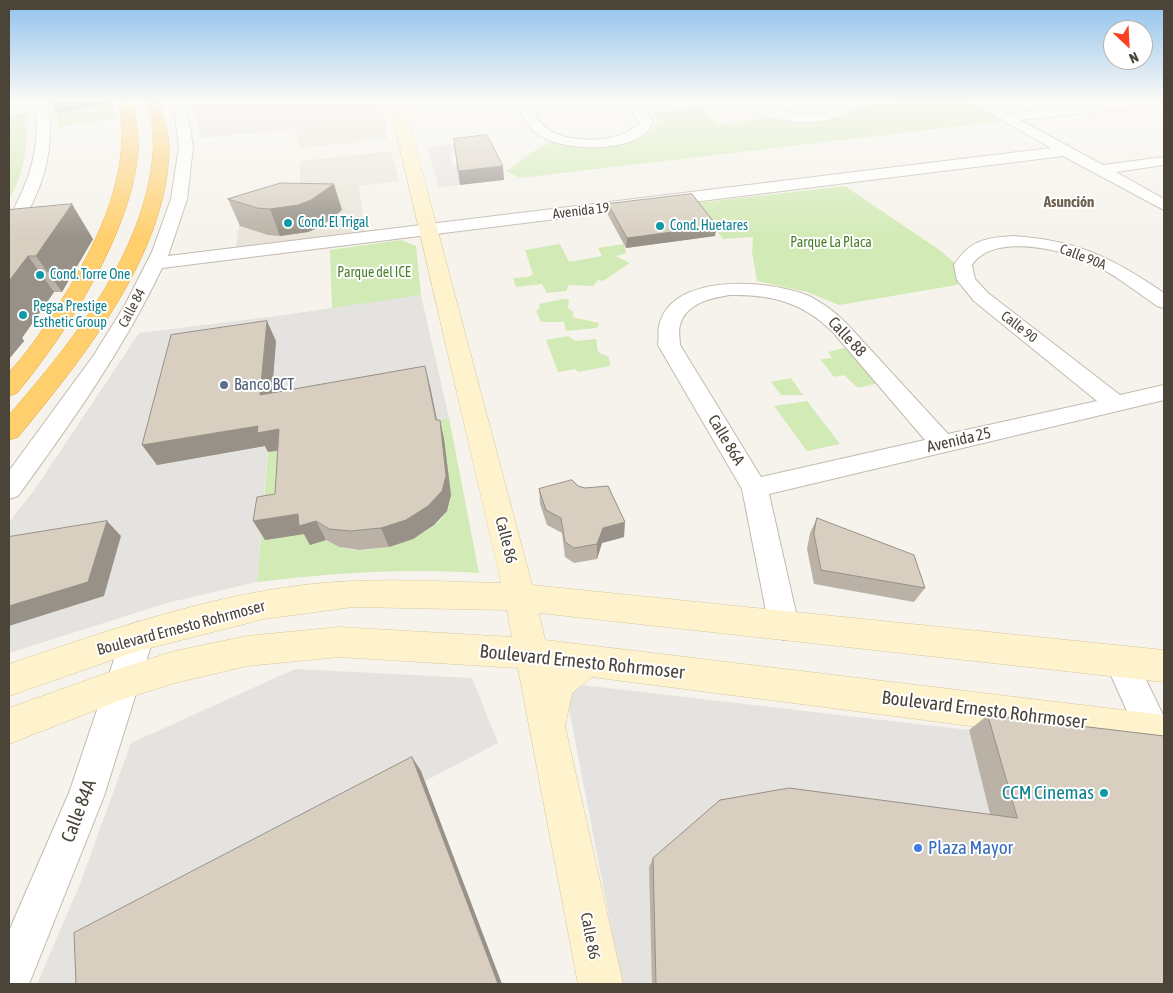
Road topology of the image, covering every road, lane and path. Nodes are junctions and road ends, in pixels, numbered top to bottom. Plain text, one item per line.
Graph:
1 (43, 146) edge
2 (130, 146) edge
3 (161, 146) edge
4 (186, 146) edge
5 (408, 146) edge
6 (1056, 146) edge
7 (1065, 151) junction
8 (1164, 161) edge
9 (1101, 170) junction
10 (1164, 205) edge
11 (9, 229) edge
12 (429, 230) junction
13 (992, 244) joint
14 (156, 263) junction
15 (719, 290) joint
16 (1164, 302) edge
17 (9, 388) edge
18 (1164, 393) edge
19 (1116, 404) junction
20 (9, 431) edge
21 (944, 444) junction
22 (755, 488) junction
23 (9, 489) edge
24 (520, 597) junction
25 (784, 626) junction
26 (138, 636) junction
27 (532, 654) junction
28 (591, 661) junction
29 (1121, 662) junction
30 (1164, 666) edge
31 (9, 680) edge
32 (121, 684) junction
33 (9, 726) edge
34 (550, 730) junction
35 (1161, 740) edge
36 (9, 982) edge
37 (600, 984) edge

1 - 11 street
2 - 17 highway
3 - 20 highway
4 - 14 street, Calle 84
5 - 12 main road, Calle 86
6 - 7 street
7 - 9 street
7 - 12 street, Avenida 19
8 - 9 street
9 - 10 street
12 - 14 street, Avenida 19
12 - 24 main road, Calle 86
13 - 16 street, Calle 90A
13 - 19 street, Calle 90
14 - 23 street, Calle 84
15 - 21 street, Calle 88
15 - 22 street, Calle 86A
18 - 19 street, Avenida 25
19 - 21 street, Avenida 25
21 - 22 street, Avenida 25
22 - 25 street, Calle 86A
24 - 25 main road, Boulevard Ernesto Rohrmoser
24 - 26 main road, Boulevard Ernesto Rohrmoser
24 - 27 main road, Calle 86
25 - 29 main road, Boulevard Ernesto Rohrmoser
26 - 31 main road, Boulevard Ernesto Rohrmoser
26 - 32 street, Calle 84A
27 - 28 main road, Boulevard Ernesto Rohrmoser
27 - 32 main road, Boulevard Ernesto Rohrmoser
27 - 34 main road, Calle 86
28 - 34 main road
28 - 35 main road, Boulevard Ernesto Rohrmoser
29 - 30 main road, Boulevard Ernesto Rohrmoser
29 - 35 street
32 - 33 main road, Boulevard Ernesto Rohrmoser
32 - 36 street, Calle 84A
34 - 37 main road, Calle 86

